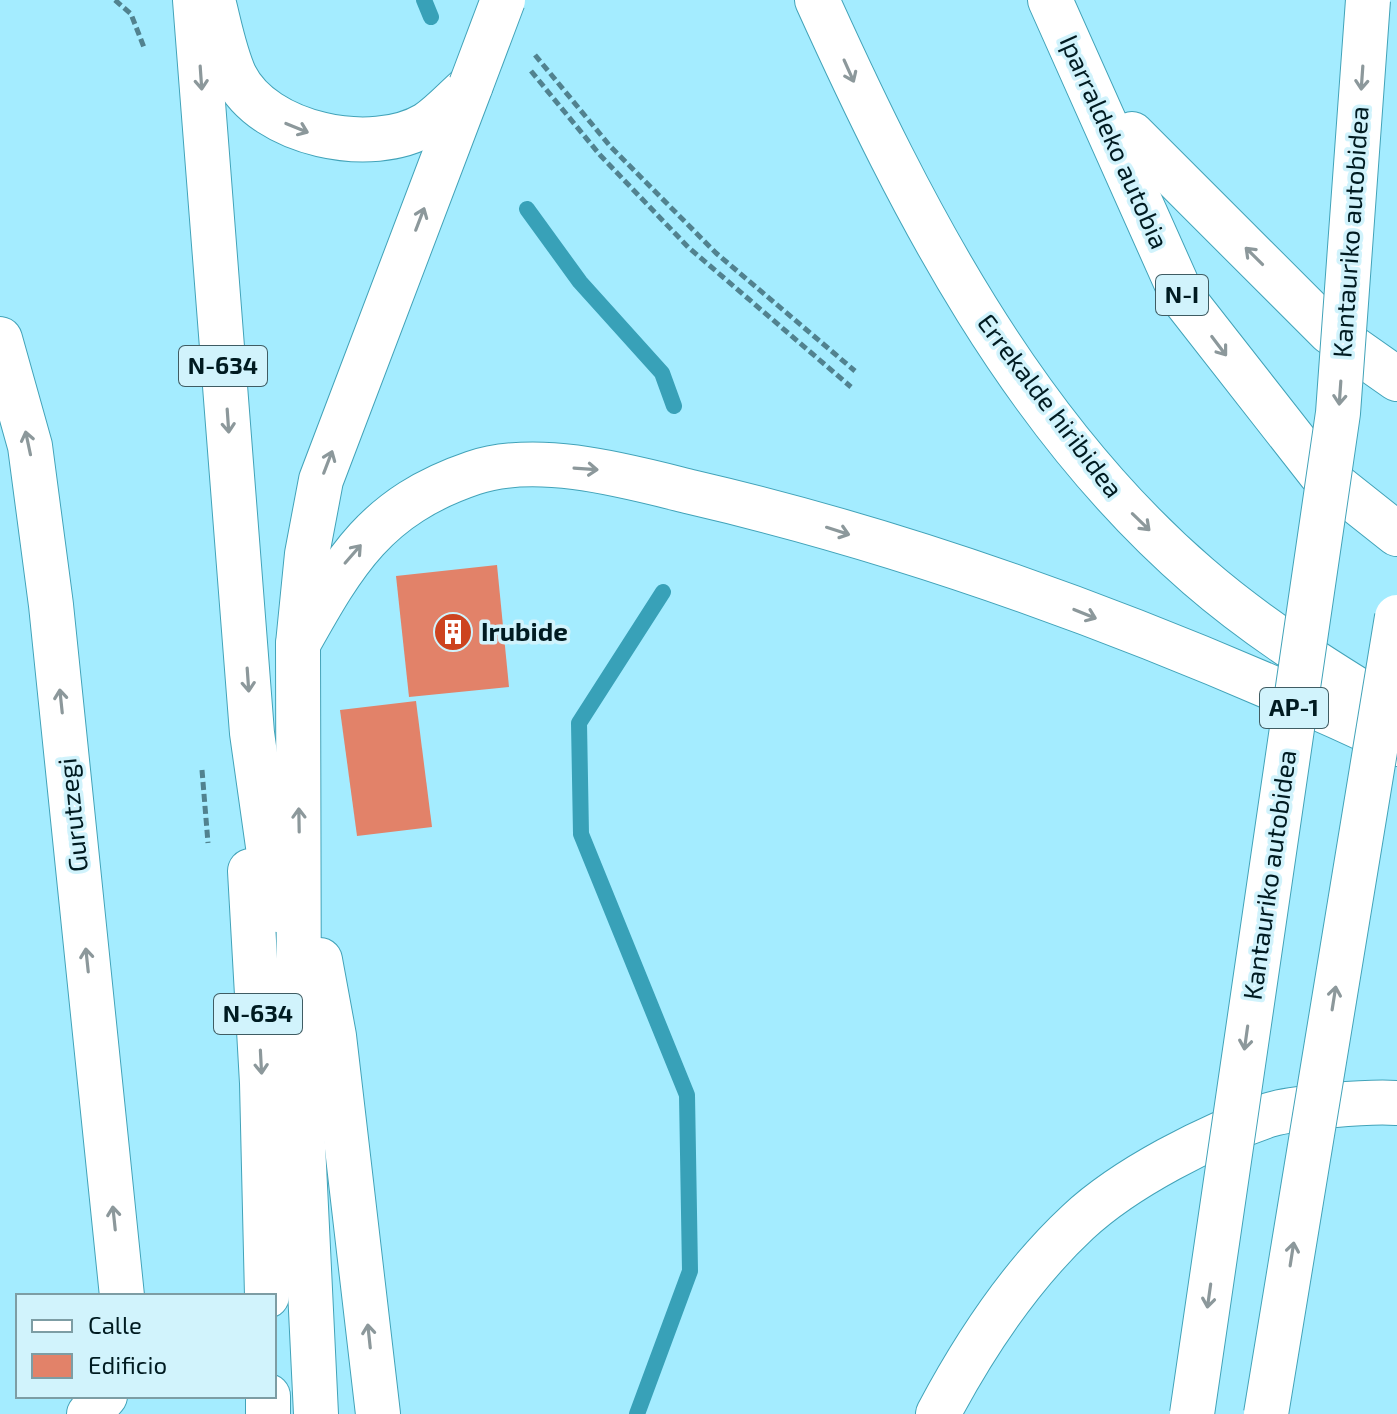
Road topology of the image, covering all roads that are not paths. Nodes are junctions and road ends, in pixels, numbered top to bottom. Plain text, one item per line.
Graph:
1 (195, 0) edge
2 (213, 0) edge
3 (503, 0) edge
4 (817, 0) edge
5 (1050, 0) edge
6 (1368, 0) edge
7 (471, 85) junction
8 (1132, 134) dead end
9 (0, 339) edge
10 (1397, 379) edge
11 (1397, 534) edge
12 (1397, 617) edge
13 (298, 644) junction
14 (1397, 714) edge
15 (252, 733) junction
16 (1397, 744) edge
17 (300, 879) junction
18 (299, 1062) junction
19 (1397, 1103) edge
20 (122, 1294) edge
21 (267, 1294) edge
22 (103, 1398) edge
23 (89, 1414) edge
24 (316, 1414) edge
25 (378, 1414) edge
26 (938, 1414) edge
27 (1192, 1414) edge
28 (1266, 1414) edge

1 -> 15 main road, N-634
2 -> 7 main road
3 - 7 main road, N-634, bridge
4 -> 14 main road, Errekalde hiribidea
5 -> 11 main road, Iparraldeko autobia / N-I
6 -> 27 main road, Kantauriko autobidea / AP-1, bridge
13 -> 7 main road, N-634
10 -> 8 main road
20 -> 9 main road, Gurutzegi
28 -> 12 main road, bridge
13 -> 16 main road
17 -> 13 main road, N-634
15 - 18 main road, N-634
15 -> 21 main road, N-634
17 - 18 main road, N-634
25 -> 17 main road, N-634
18 - 24 main road, N-634
19 - 26 main road
22 - 23 main road

